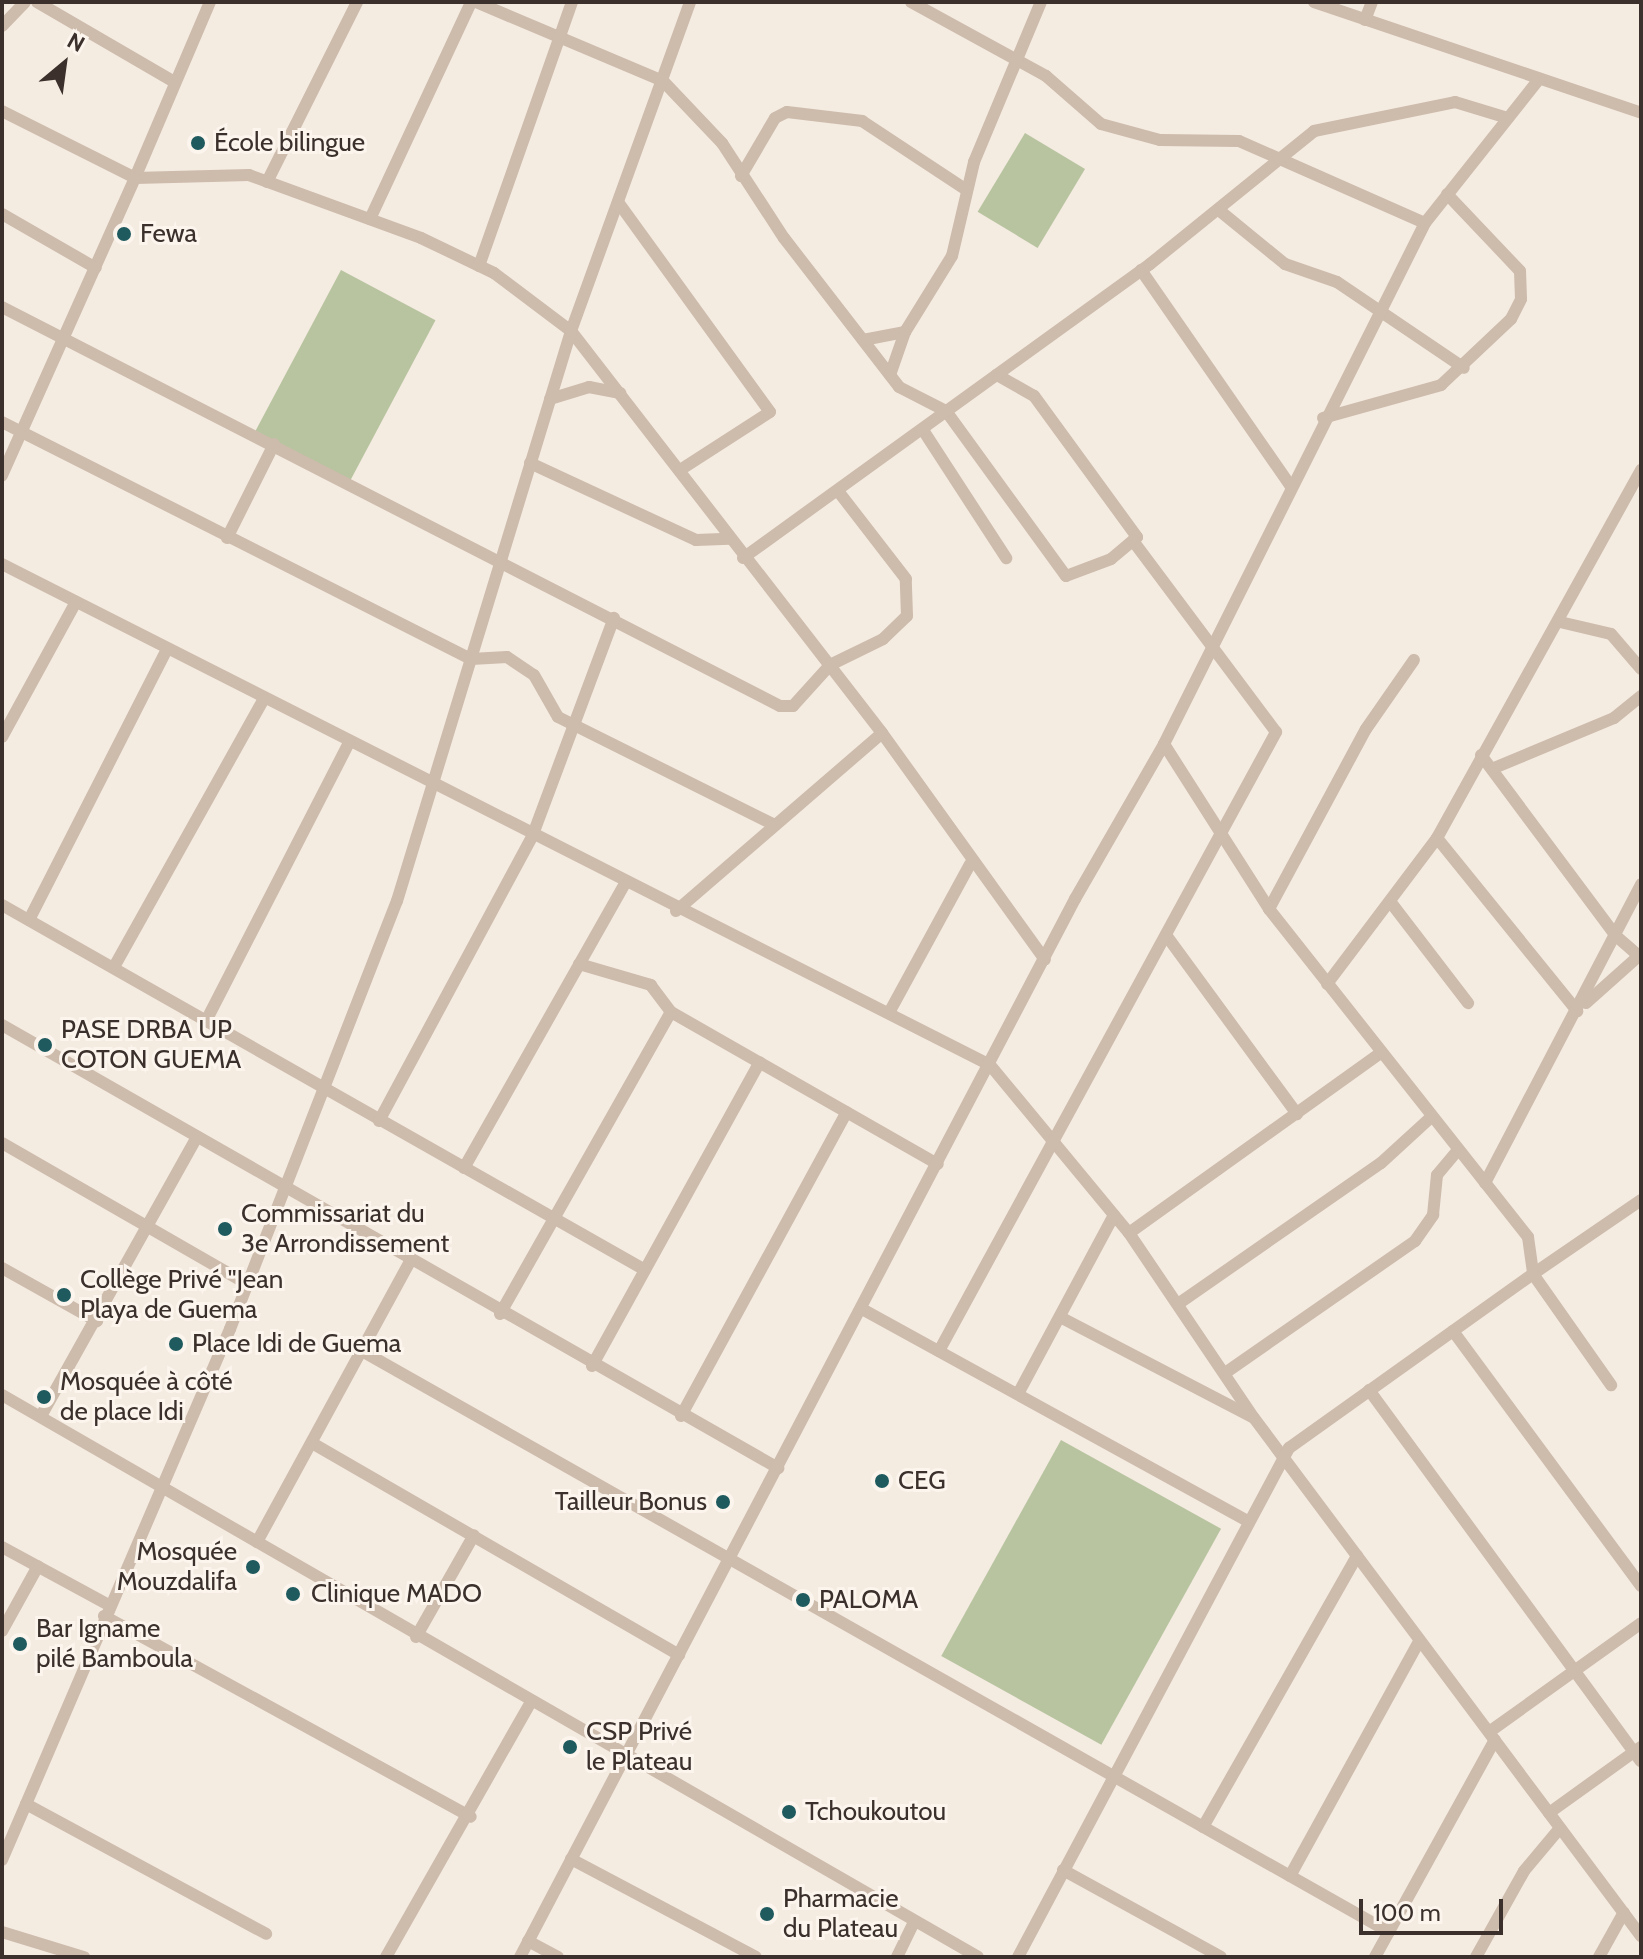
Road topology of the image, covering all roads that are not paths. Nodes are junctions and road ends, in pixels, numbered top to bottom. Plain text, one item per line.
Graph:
1 (25, 2) edge
2 (37, 2) edge
3 (210, 2) edge
4 (357, 2) edge
5 (474, 2) edge
6 (572, 2) edge
7 (690, 2) edge
8 (1041, 2) edge
9 (1314, 2) edge
10 (1372, 2) edge
11 (919, 4) edge
12 (1365, 20) junction
13 (2, 26) edge
14 (558, 36) junction
15 (1018, 59) junction
16 (1539, 79) junction
17 (173, 81) junction
18 (663, 81) junction
19 (2, 111) edge
20 (1641, 113) edge
21 (1508, 118) junction
22 (1283, 163) junction
23 (741, 176) junction
24 (135, 178) junction
25 (267, 182) junction
26 (965, 189) junction
27 (1447, 194) junction
28 (618, 202) junction
29 (1220, 211) junction
30 (2, 214) edge
31 (370, 219) junction
32 (1425, 223) junction
33 (479, 266) junction
34 (96, 268) junction
35 (1141, 270) junction
36 (2, 307) edge
37 (1377, 313) junction
38 (571, 331) junction
39 (905, 332) junction
40 (66, 338) junction
41 (863, 340) junction
42 (1464, 368) junction
43 (890, 375) junction
44 (997, 375) junction
45 (621, 394) junction
46 (550, 399) junction
47 (946, 411) junction
48 (1323, 418) junction
49 (2, 422) edge
50 (923, 430) junction
51 (22, 432) junction
52 (274, 444) junction
53 (530, 463) junction
54 (680, 470) junction
55 (1641, 470) edge
56 (2, 476) edge
57 (1290, 485) junction
58 (838, 491) junction
59 (227, 538) junction
60 (729, 539) junction
61 (1133, 541) junction
62 (743, 558) junction
63 (1006, 558) dead end
64 (500, 563) junction
65 (2, 564) edge
66 (76, 602) junction
67 (614, 618) junction
68 (1560, 622) junction
69 (1214, 645) junction
70 (167, 649) junction
71 (471, 659) junction
72 (1414, 660) dead end
73 (830, 665) junction
74 (1641, 669) edge
75 (1641, 696) edge
76 (264, 699) junction
77 (579, 728) junction
78 (882, 733) junction
79 (2, 737) edge
80 (349, 743) junction
81 (1164, 744) junction
82 (1481, 755) junction
83 (1494, 768) junction
84 (432, 786) junction
85 (1220, 824) junction
86 (775, 825) junction
87 (532, 837) junction
88 (1437, 838) junction
89 (970, 864) junction
90 (1641, 884) edge
91 (624, 885) junction
92 (1392, 904) junction
93 (2, 905) edge
94 (1269, 909) junction
95 (676, 911) junction
96 (29, 920) junction
97 (1166, 935) junction
98 (1616, 936) junction
99 (1641, 956) edge
100 (1045, 960) junction
101 (579, 964) junction
102 (114, 967) junction
103 (1327, 984) junction
104 (1468, 1003) dead end
105 (890, 1011) junction
106 (1577, 1011) junction
107 (671, 1012) junction
108 (206, 1021) junction
109 (2, 1025) edge
110 (1379, 1054) junction
111 (760, 1062) junction
112 (990, 1065) junction
113 (322, 1092) junction
114 (847, 1112) junction
115 (1297, 1114) junction
116 (1429, 1119) junction
117 (379, 1121) junction
118 (197, 1137) junction
119 (1054, 1142) junction
120 (2, 1143) edge
121 (1457, 1151) junction
122 (938, 1164) junction
123 (464, 1168) junction
124 (1485, 1183) junction
125 (283, 1188) junction
126 (1641, 1200) edge
127 (1114, 1215) junction
128 (556, 1220) junction
129 (150, 1227) junction
130 (1129, 1233) junction
131 (409, 1263) junction
132 (2, 1268) edge
133 (645, 1270) junction
134 (1533, 1274) junction
135 (245, 1283) junction
136 (1178, 1304) junction
137 (862, 1309) junction
138 (500, 1314) junction
139 (1060, 1317) junction
140 (97, 1321) junction
141 (1453, 1331) junction
142 (362, 1351) junction
143 (939, 1351) junction
144 (592, 1366) junction
145 (1228, 1371) junction
146 (1611, 1385) dead end
147 (1369, 1390) junction
148 (1018, 1394) junction
149 (2, 1395) edge
150 (16, 1403) junction
151 (2, 1408) edge
152 (41, 1416) junction
153 (681, 1416) junction
154 (1254, 1418) junction
155 (312, 1443) junction
156 (1284, 1458) junction
157 (778, 1468) junction
158 (159, 1483) junction
159 (1248, 1521) junction
160 (474, 1535) junction
161 (257, 1542) junction
162 (2, 1547) edge
163 (1357, 1556) junction
164 (728, 1563) junction
165 (38, 1566) junction
166 (1641, 1586) edge
167 (107, 1611) junction
168 (1641, 1623) edge
169 (2, 1631) edge
170 (416, 1637) junction
171 (1420, 1640) junction
172 (679, 1655) junction
173 (1576, 1670) junction
174 (529, 1705) junction
175 (1492, 1736) junction
176 (1639, 1753) edge
177 (624, 1760) junction
178 (1113, 1777) junction
179 (26, 1804) junction
180 (1549, 1813) junction
181 (471, 1817) junction
182 (1203, 1827) junction
183 (1560, 1828) junction
184 (571, 1859) junction
185 (2, 1860) edge
186 (1063, 1870) junction
187 (1290, 1876) junction
188 (1624, 1912) junction
189 (914, 1922) junction
190 (2, 1932) edge
191 (1389, 1932) junction
192 (266, 1934) dead end
193 (1641, 1936) edge
194 (528, 1941) junction
195 (84, 1957) edge
196 (386, 1957) edge
197 (520, 1957) edge
198 (558, 1957) edge
199 (756, 1957) edge
200 (897, 1957) edge
201 (978, 1957) edge
202 (1018, 1957) edge
203 (1221, 1957) edge
204 (1375, 1957) edge
205 (1476, 1957) edge
206 (1599, 1957) edge

1 - 13 street
2 - 17 street
3 - 17 street
4 - 25 street
5 - 14 street
5 - 31 street
6 - 14 street
7 - 18 street
8 - 15 street
9 - 12 street
10 - 12 street
11 - 15 street
12 - 16 street
14 - 18 street
14 - 33 street
15 - 22 street
15 - 26 street
16 - 20 street
16 - 21 street
17 - 24 street
18 - 23 street
18 - 28 street
19 - 24 street
21 - 22 street
21 - 27 street
22 - 29 street
22 - 32 street
23 - 26 street
23 - 41 street
24 - 25 street
24 - 34 street
25 - 31 street
26 - 39 street
27 - 32 street
27 - 42 street
28 - 38 street
28 - 54 street
29 - 35 street
29 - 37 street
30 - 34 street
31 - 33 street
32 - 37 street
33 - 38 street
34 - 40 street
35 - 44 street
35 - 57 street
36 - 40 street
37 - 42 street
37 - 48 street
38 - 45 street
38 - 46 street
39 - 41 street
39 - 43 street
40 - 51 street
40 - 52 street
41 - 43 street
42 - 48 street
43 - 47 street
44 - 47 street
44 - 61 street
45 - 46 street
45 - 54 street
46 - 53 street
47 - 50 street
47 - 61 street
48 - 57 street
49 - 51 street
50 - 58 street
50 - 63 street
51 - 56 street
51 - 59 street
52 - 59 street
52 - 64 street
53 - 60 street
53 - 64 street
54 - 60 street
55 - 68 street
57 - 69 street
58 - 62 street
58 - 73 street
59 - 71 street
60 - 62 street
61 - 69 street
62 - 73 street
64 - 67 street
64 - 71 street
65 - 66 street
66 - 70 street
66 - 79 street
67 - 73 street
67 - 77 street
68 - 74 street
68 - 82 street
69 - 81 street
69 - 85 street
70 - 76 street
70 - 96 street
71 - 77 street
71 - 84 street
72 - 94 street
73 - 78 street
75 - 83 street
76 - 80 street
76 - 102 street
77 - 86 street
77 - 87 street
78 - 86 street
78 - 89 street
80 - 84 street
80 - 108 street
81 - 85 street
81 - 100 street
82 - 83 street
82 - 88 street
83 - 98 street
84 - 87 street
84 - 113 street
85 - 94 street
85 - 97 street
86 - 95 street
87 - 91 street
87 - 117 street
88 - 92 street
88 - 106 street
89 - 100 street
89 - 105 street
90 - 98 street
91 - 95 street
91 - 101 street
92 - 103 street
92 - 104 street
93 - 96 street
94 - 103 street
95 - 105 street
96 - 102 street
97 - 115 street
97 - 119 street
98 - 99 street
98 - 106 street
99 - 106 street
100 - 112 street
101 - 107 street
101 - 123 street
102 - 108 street
103 - 110 street
105 - 112 street
106 - 124 street
107 - 111 street
107 - 128 street
108 - 113 street
109 - 118 street
110 - 115 street
110 - 116 street
111 - 114 street
111 - 133 street
112 - 119 street
112 - 122 street
113 - 117 street
113 - 125 street
114 - 122 street
114 - 153 street
115 - 130 street
116 - 121 street
116 - 136 street
117 - 123 street
118 - 125 street
118 - 129 street
119 - 127 street
119 - 143 street
120 - 129 street
121 - 124 street
121 - 145 street
122 - 137 street
123 - 128 street
124 - 134 street
125 - 131 street
125 - 135 street
126 - 134 street
127 - 130 street
127 - 139 street
128 - 133 street
128 - 138 street
129 - 135 street
129 - 140 street
130 - 136 street
131 - 138 street
131 - 142 street
132 - 140 street
133 - 144 street
134 - 141 street
134 - 146 street
135 - 158 street
136 - 145 street
137 - 143 street
137 - 157 street
138 - 144 street
139 - 148 street
139 - 154 street
140 - 152 street
141 - 147 street
141 - 166 street
142 - 155 street
142 - 164 street
143 - 148 street
144 - 153 street
145 - 154 street
147 - 156 street
147 - 173 street
148 - 159 street
149 - 150 street
150 - 151 street
150 - 152 street
152 - 158 street
153 - 157 street
154 - 156 street
155 - 160 street
155 - 161 street
156 - 159 street
156 - 163 street
157 - 164 street
158 - 161 street
158 - 167 street
159 - 178 street
160 - 170 street
160 - 172 street
161 - 170 street
162 - 165 street
163 - 171 street
163 - 182 street
164 - 172 street
164 - 178 street
165 - 167 street
165 - 169 street
167 - 179 street
167 - 181 street
168 - 173 street
170 - 174 street
171 - 175 street
171 - 187 street
172 - 177 street
173 - 175 street
173 - 176 street
174 - 177 street
174 - 181 street
175 - 180 street
175 - 191 street
176 - 180 street
177 - 184 street
177 - 189 street
178 - 182 street
178 - 186 street
179 - 185 street
179 - 192 street
180 - 183 street
181 - 196 street
182 - 187 street
183 - 188 street
183 - 205 street
184 - 194 street
184 - 199 street
186 - 202 street
186 - 203 street
187 - 191 street
188 - 193 street
188 - 206 street
189 - 200 street
189 - 201 street
190 - 195 street
191 - 204 street
194 - 197 street
194 - 198 street

